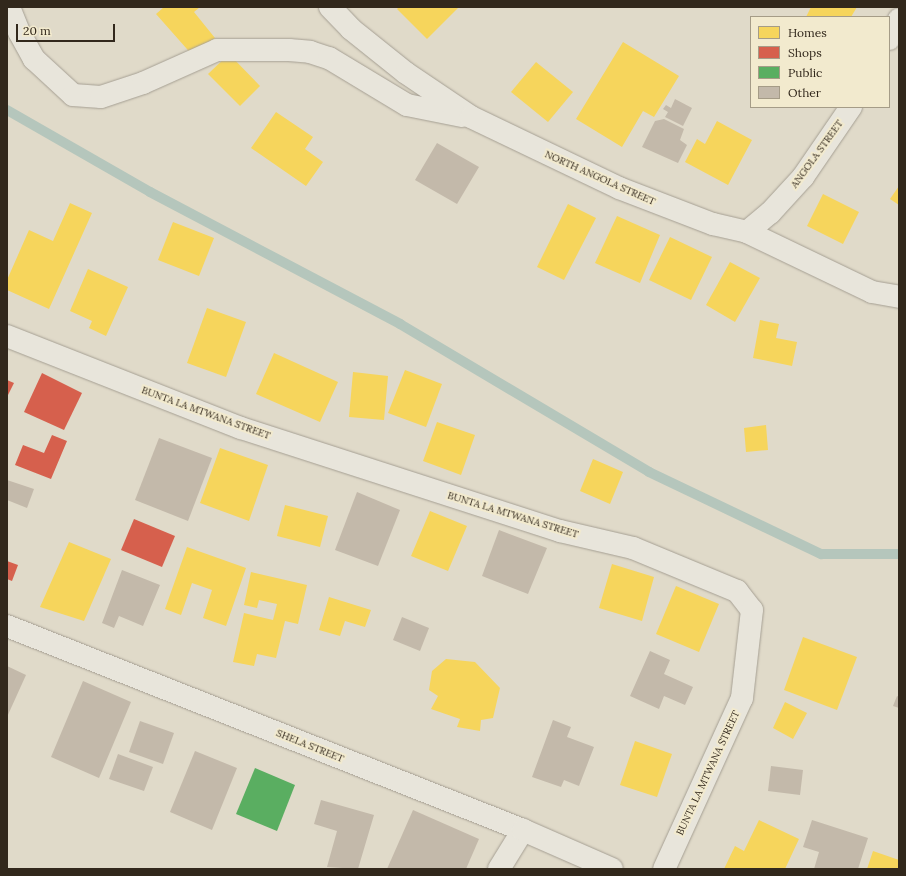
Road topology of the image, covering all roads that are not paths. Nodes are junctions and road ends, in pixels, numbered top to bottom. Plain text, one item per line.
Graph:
1 (10, 7) edge
2 (330, 7) edge
3 (899, 19) edge
4 (890, 37) edge
5 (850, 108) edge
6 (471, 117) junction
7 (747, 232) junction
8 (899, 297) edge
9 (7, 336) edge
10 (7, 626) edge
11 (522, 830) junction
12 (499, 869) edge
13 (612, 869) edge
14 (664, 869) edge

1 - 6 street
2 - 6 street, NORTH ANGOLA STREET
3 - 4 street
5 - 7 street, ANGOLA STREET
6 - 7 street, NORTH ANGOLA STREET
7 - 8 street, NORTH ANGOLA STREET
9 - 14 street, BUNTA LA MTWANA STREET
10 - 11 street, SHELA STREET
11 - 12 street
11 - 13 street, SHELA STREET

